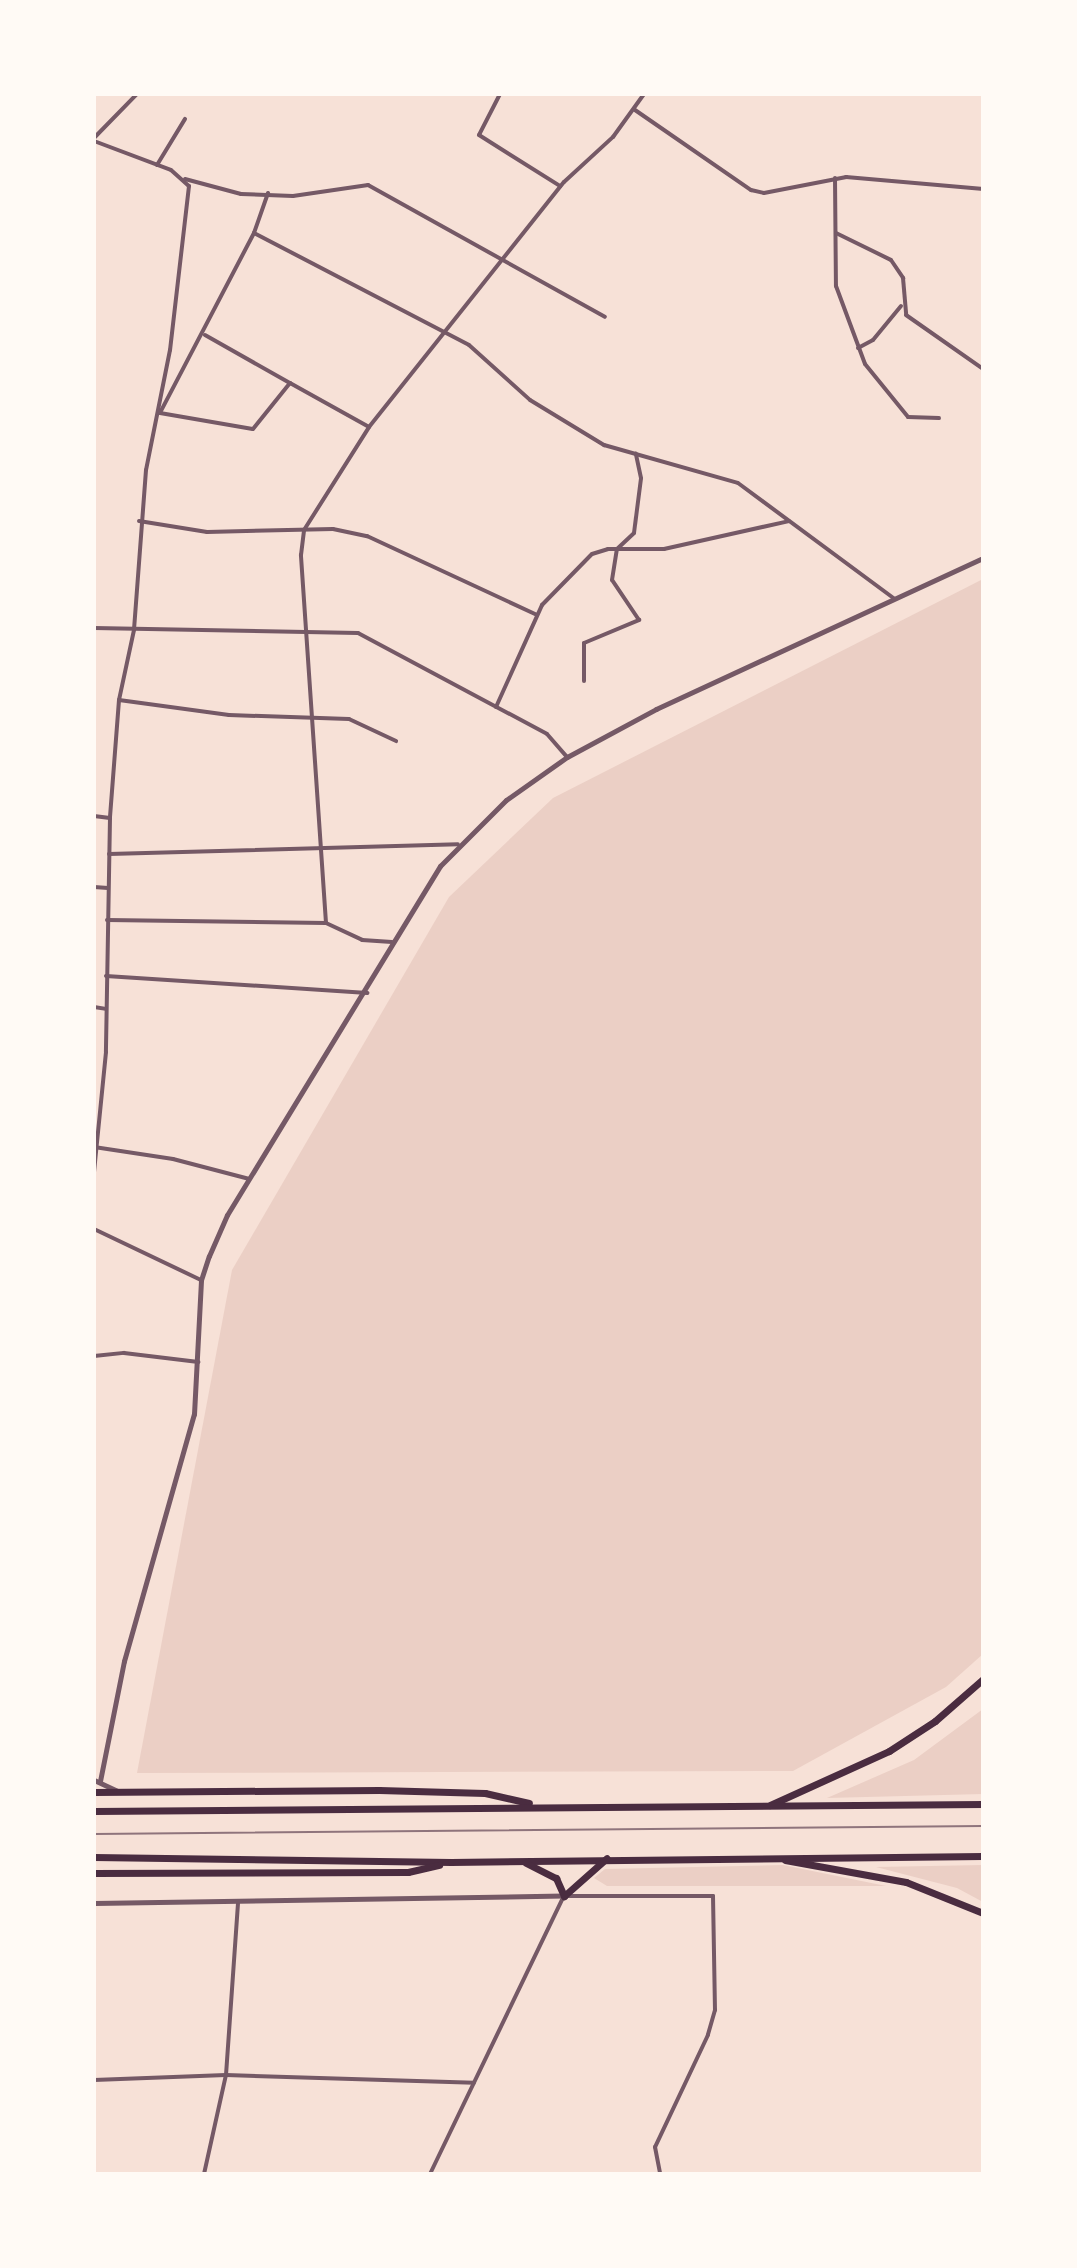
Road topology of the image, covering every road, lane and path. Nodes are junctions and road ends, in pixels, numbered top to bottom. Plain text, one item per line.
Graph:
1 (137, 94) edge
2 (500, 94) edge
3 (644, 94) edge
4 (635, 110) junction
5 (185, 119) dead end
6 (94, 140) edge
7 (157, 165) junction
8 (835, 178) junction
9 (183, 179) junction
10 (560, 187) junction
11 (983, 189) edge
12 (268, 193) junction
13 (254, 233) junction
14 (836, 233) junction
15 (503, 257) junction
16 (901, 306) junction
17 (605, 317) dead end
18 (445, 332) junction
19 (204, 335) junction
20 (858, 348) junction
21 (983, 358) edge
22 (981, 367) edge
23 (290, 383) junction
24 (160, 413) junction
25 (939, 418) dead end
26 (369, 427) junction
27 (636, 454) junction
28 (139, 521) junction
29 (789, 521) junction
30 (304, 530) junction
31 (617, 549) junction
32 (983, 558) edge
33 (895, 599) junction
34 (537, 615) junction
35 (94, 628) edge
36 (134, 630) junction
37 (307, 631) junction
38 (584, 681) dead end
39 (119, 700) junction
40 (496, 707) junction
41 (313, 716) junction
42 (396, 741) dead end
43 (567, 757) junction
44 (94, 816) edge
45 (110, 818) junction
46 (458, 844) junction
47 (323, 847) junction
48 (109, 854) junction
49 (94, 887) edge
50 (108, 888) junction
51 (107, 920) junction
52 (326, 923) junction
53 (392, 942) junction
54 (106, 976) junction
55 (367, 993) junction
56 (94, 1007) edge
57 (106, 1009) junction
58 (96, 1147) edge
59 (94, 1173) edge
60 (251, 1180) junction
61 (94, 1229) edge
62 (201, 1280) junction
63 (94, 1356) edge
64 (199, 1363) junction
65 (983, 1679) edge
66 (97, 1781) edge
67 (94, 1792) edge
68 (121, 1792) junction
69 (983, 1804) edge
70 (543, 1806) junction
71 (767, 1807) junction
72 (94, 1811) edge
73 (983, 1856) edge
74 (94, 1857) edge
75 (767, 1857) junction
76 (607, 1858) junction
77 (522, 1861) junction
78 (451, 1862) junction
79 (94, 1873) edge
80 (564, 1896) junction
81 (94, 1903) edge
82 (238, 1903) junction
83 (983, 1913) edge
84 (226, 2075) junction
85 (94, 2080) edge
86 (474, 2083) junction
87 (659, 2173) edge
88 (204, 2174) edge
89 (430, 2174) edge
90 (667, 2174) edge

1 - 6 street
2 - 10 street
3 - 4 street
4 - 8 street
4 - 10 street
5 - 7 street
6 - 7 street
7 - 9 street
8 - 11 street
8 - 14 street
9 - 12 street
9 - 24 street
10 - 15 street
12 - 13 street
12 - 15 street
13 - 18 street
13 - 19 street
14 - 16 street
14 - 20 street
15 - 17 street
15 - 18 street
16 - 20 street
16 - 22 street
18 - 26 street
18 - 27 street
19 - 23 street
19 - 24 street
20 - 25 street
21 - 22 street
23 - 24 street
23 - 26 street
24 - 28 street
26 - 30 street
27 - 29 street
27 - 31 street
28 - 30 street
28 - 36 street
29 - 31 street
29 - 33 street
30 - 34 street
30 - 37 street
31 - 34 street
31 - 38 street
32 - 33 street
33 - 43 street
34 - 40 street
35 - 36 street
36 - 37 street
36 - 39 street
37 - 40 street
37 - 41 street
39 - 41 street
39 - 45 street
40 - 43 street
41 - 42 street
41 - 47 street
43 - 46 street
44 - 45 street
45 - 48 street
46 - 47 street
46 - 53 street
47 - 48 street
47 - 52 street
48 - 50 street
49 - 50 street
50 - 51 street
51 - 52 street
51 - 54 street
52 - 53 street
53 - 55 street
54 - 55 street
54 - 57 street
55 - 60 street
56 - 57 street
57 - 58 street
58 - 59 street
58 - 60 street
60 - 62 street
61 - 62 street
62 - 64 street
63 - 64 street
64 - 66 street
65 - 71 highway
66 - 68 street
67 - 68 highway
68 - 70 highway
69 - 71 highway
70 - 71 highway
70 - 72 highway
73 - 75 highway
74 - 78 highway
75 - 76 highway
75 - 83 highway
76 - 77 highway
76 - 80 highway
77 - 78 highway
77 - 80 highway
78 - 79 highway
80 - 82 street
80 - 86 street
80 - 87 street
81 - 82 street
82 - 84 street
84 - 85 street
84 - 86 street
84 - 88 street
86 - 89 street
87 - 90 street

